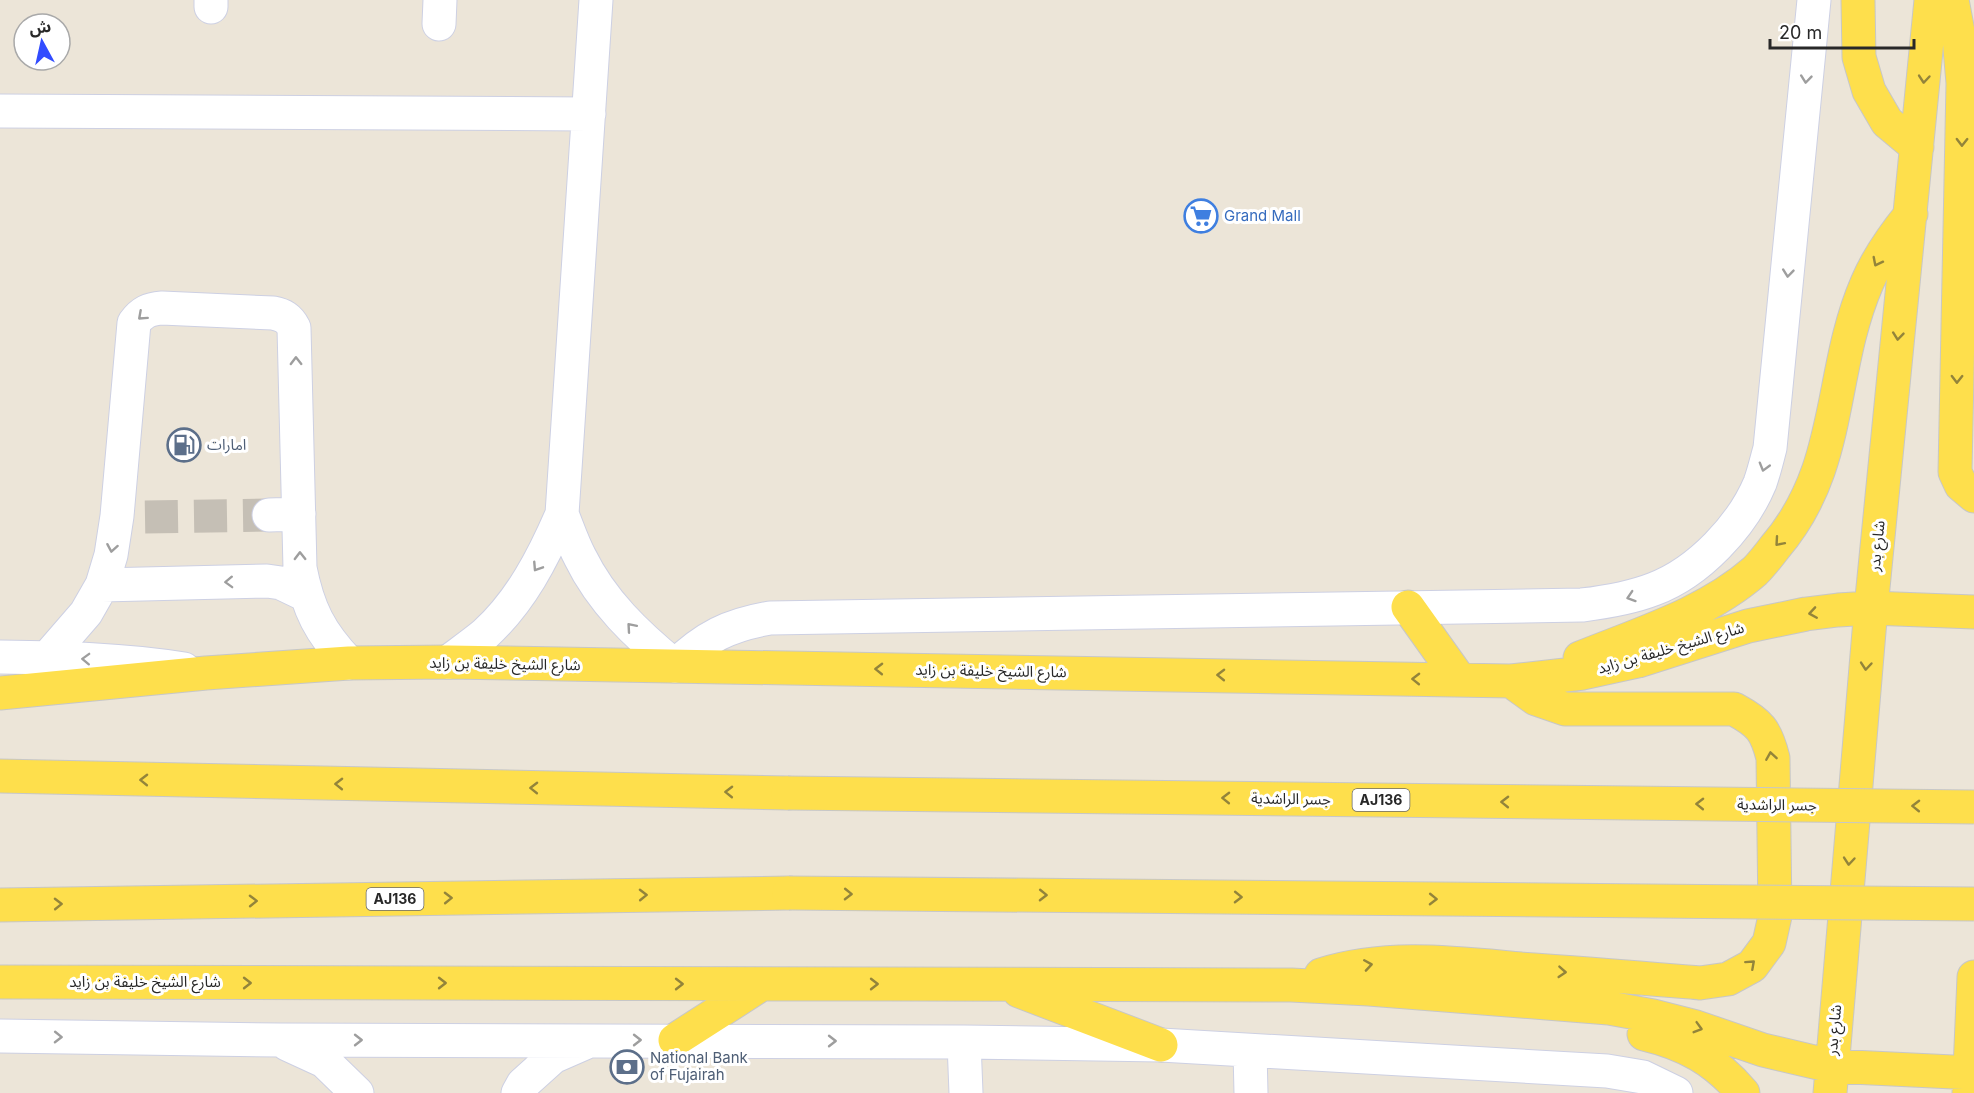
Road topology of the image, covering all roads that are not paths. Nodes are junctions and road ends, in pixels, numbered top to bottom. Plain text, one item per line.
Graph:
1 (596, 0) edge
2 (1814, 0) edge
3 (1858, 0) edge
4 (1931, 0) edge
5 (1952, 0) edge
6 (0, 111) edge
7 (588, 114) junction
8 (1917, 147) junction
9 (1911, 214) junction
10 (1974, 496) edge
11 (562, 514) junction
12 (102, 585) junction
13 (306, 595) junction
14 (1408, 607) junction
15 (1871, 608) junction
16 (1974, 612) edge
17 (0, 657) edge
18 (47, 658) junction
19 (448, 662) junction
20 (349, 663) junction
21 (675, 666) junction
22 (206, 673) junction
23 (1460, 680) junction
24 (1519, 681) junction
25 (0, 693) edge
26 (0, 776) edge
27 (1974, 807) edge
28 (1974, 904) edge
29 (0, 905) edge
30 (1974, 977) edge
31 (0, 982) edge
32 (762, 984) junction
33 (1000, 984) junction
34 (1291, 985) junction
35 (1369, 989) junction
36 (0, 1036) edge
37 (280, 1040) junction
38 (591, 1040) junction
39 (675, 1040) junction
40 (964, 1042) junction
41 (1161, 1045) junction
42 (1250, 1051) junction
43 (1830, 1079) edge
44 (1971, 1080) edge
45 (357, 1093) edge
46 (518, 1093) edge
47 (966, 1093) edge
48 (1251, 1093) edge
49 (1676, 1093) edge
50 (1743, 1093) edge

1 - 7 street
2 -> 14 street
3 - 8 main road
4 -> 8 main road, شارع بدر
5 -> 10 main road
6 - 7 street
7 - 11 street
8 - 9 main road, شارع بدر
9 -> 15 main road, شارع بدر
9 -> 24 main road
11 -> 19 street
21 -> 11 street
13 -> 12 street
13 -> 12 street
12 - 18 street
13 - 20 street
14 - 21 street
14 - 23 main road
15 - 16 main road, شارع الشيخ خليفة بن زايد
15 -> 24 main road, شارع الشيخ خليفة بن زايد
15 -> 43 main road, شارع بدر
17 - 18 street
22 -> 18 street
19 - 20 main road, شارع الشيخ خليفة بن زايد
19 - 21 main road, شارع الشيخ خليفة بن زايد
20 - 22 main road, شارع الشيخ خليفة بن زايد
23 -> 21 main road, شارع الشيخ خليفة بن زايد
22 - 25 main road, شارع الشيخ خليفة بن زايد
23 - 24 main road, شارع الشيخ خليفة بن زايد
34 -> 24 main road
27 -> 26 main road, جسر الراشدية / AJ136, bridge
29 -> 28 main road, AJ136, bridge
30 - 44 main road
31 -> 32 main road, شارع الشيخ خليفة بن زايد
32 -> 33 main road, شارع الشيخ خليفة بن زايد
32 - 39 main road
33 - 34 main road, شارع الشيخ خليفة بن زايد
33 - 41 main road
34 - 35 main road, شارع الشيخ خليفة بن زايد
35 -> 43 main road, شارع الشيخ خليفة بن زايد
35 - 50 main road
36 -> 37 street
37 -> 38 street
37 - 45 street
38 -> 39 street
38 - 46 street
39 -> 40 street
40 - 41 street
40 - 47 street
41 - 42 street
42 - 48 street
42 - 49 street
43 - 44 main road, شارع الشيخ خليفة بن زايد

